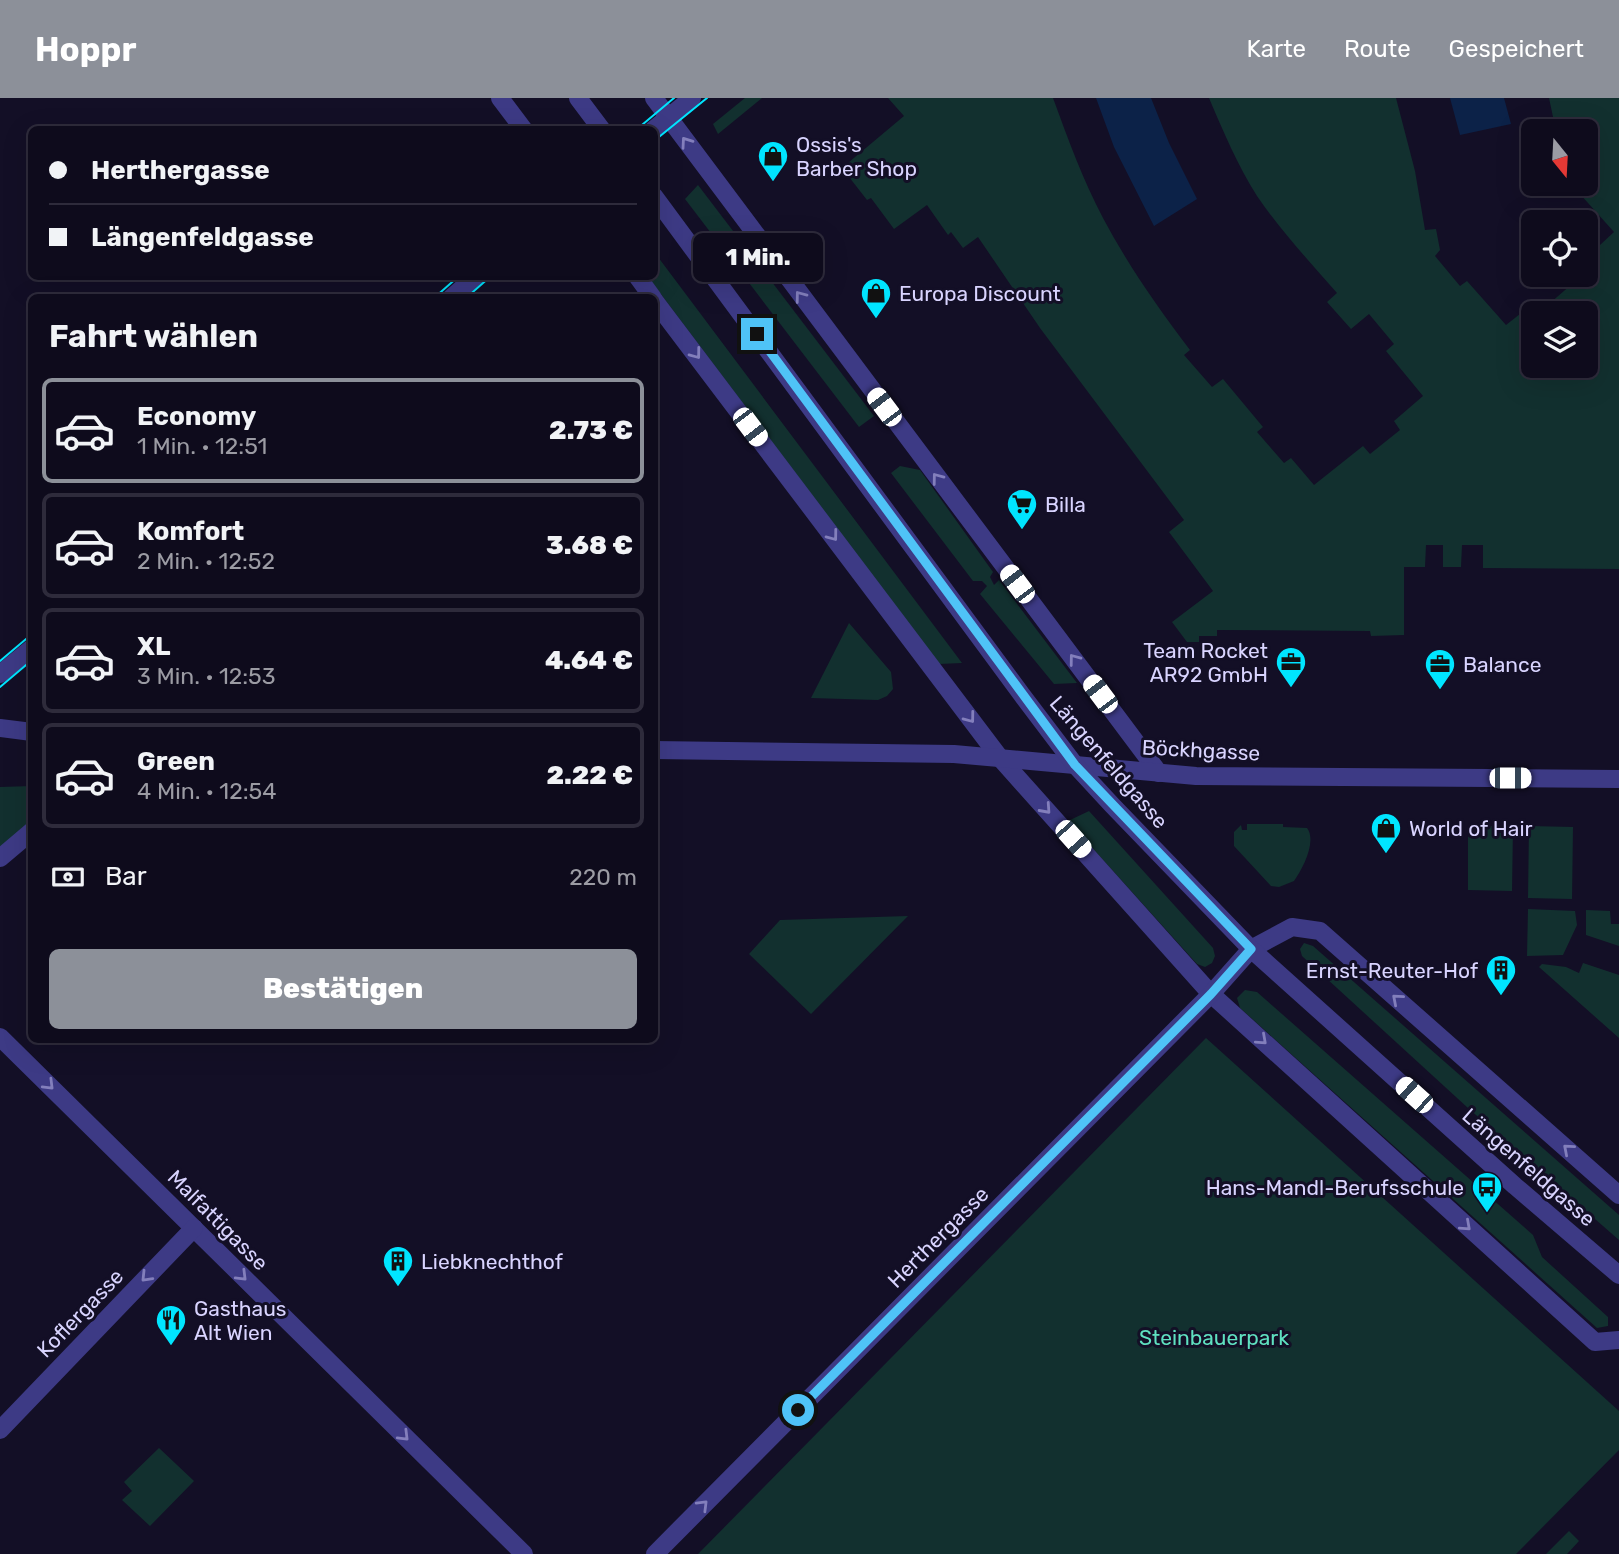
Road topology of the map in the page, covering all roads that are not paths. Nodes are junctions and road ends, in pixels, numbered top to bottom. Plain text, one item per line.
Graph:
1 (500, 98) edge
2 (578, 98) edge
3 (654, 98) edge
4 (692, 98) edge
5 (668, 117) junction
6 (520, 126) edge
7 (599, 126) edge
8 (658, 126) edge
9 (658, 200) edge
10 (471, 280) edge
11 (456, 294) edge
12 (658, 304) edge
13 (28, 651) edge
14 (0, 674) edge
15 (0, 729) edge
16 (28, 732) edge
17 (658, 750) edge
18 (1000, 758) junction
19 (1075, 765) junction
20 (1159, 772) junction
21 (1619, 779) edge
22 (28, 834) edge
23 (0, 858) edge
24 (1251, 949) junction
25 (1211, 994) junction
26 (0, 1037) edge
27 (1619, 1195) edge
28 (194, 1228) junction
29 (1619, 1275) edge
30 (1619, 1340) edge
31 (0, 1430) edge
32 (524, 1554) edge
33 (655, 1554) edge

1 - 6 street
2 - 7 street
3 - 5 street
4 - 5 street
5 - 8 street
20 -> 5 street
9 - 19 street, Längenfeldgasse
10 - 11 street
12 -> 18 street
13 - 14 street
15 - 16 street
17 - 18 street, Böckhgasse
18 - 19 street, Böckhgasse
18 -> 25 street
19 - 20 street, Böckhgasse
19 - 24 street, Längenfeldgasse
20 - 21 street, Böckhgasse
22 - 23 street
24 - 25 street, Herthergasse
27 -> 24 street
24 - 29 street, Längenfeldgasse
25 -> 30 street
33 -> 25 street, Herthergasse
26 -> 28 street, Malfattigasse
28 -> 31 street, Koflergasse
28 -> 32 street, Malfattigasse

